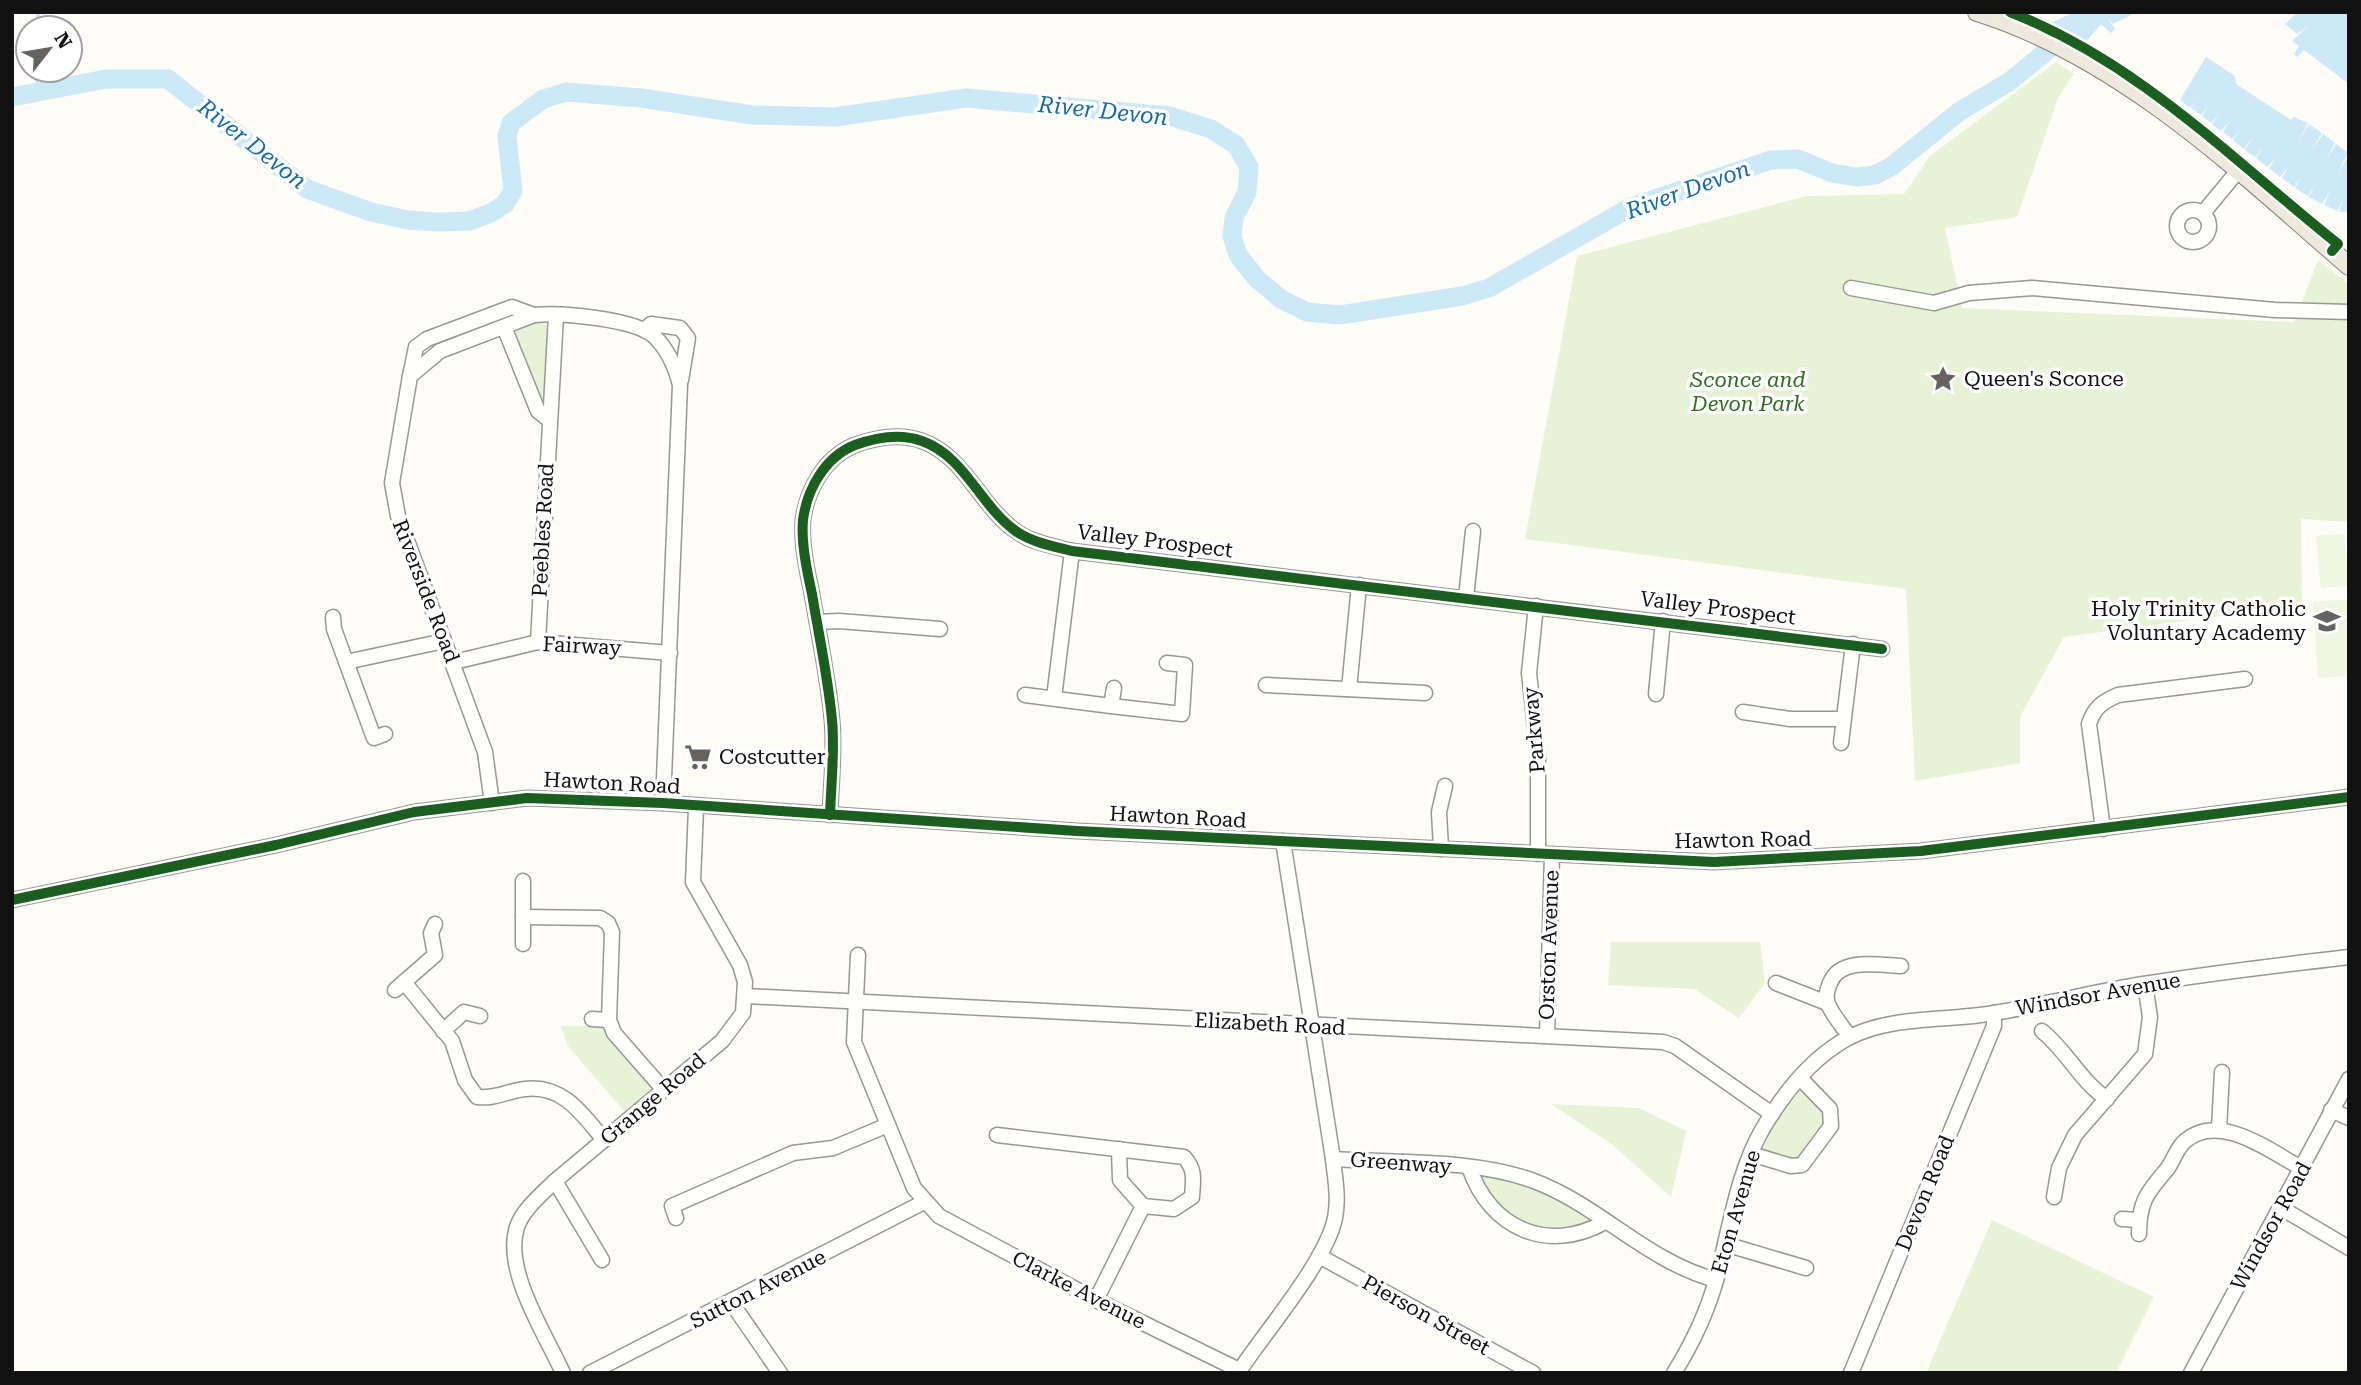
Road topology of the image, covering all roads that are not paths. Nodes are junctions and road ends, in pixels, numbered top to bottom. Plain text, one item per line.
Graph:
1 (1977, 12) edge
2 (2238, 172) junction
3 (2203, 213) dead end
4 (2348, 265) edge
5 (1852, 288) dead end
6 (2349, 312) edge
7 (534, 314) junction
8 (556, 315) junction
9 (505, 327) junction
10 (644, 330) junction
11 (410, 376) junction
12 (680, 385) junction
13 (548, 419) junction
14 (1473, 531) dead end
15 (1072, 551) junction
16 (1359, 585) junction
17 (1466, 598) junction
18 (1536, 606) junction
19 (1663, 621) junction
20 (817, 622) junction
21 (338, 623) dead end
22 (940, 629) dead end
23 (444, 641) junction
24 (538, 642) junction
25 (1853, 645) junction
26 (1882, 649) dead end
27 (670, 653) junction
28 (391, 655) junction
29 (346, 662) junction
30 (454, 662) junction
31 (1167, 663) dead end
32 (394, 671) dead end
33 (2245, 679) dead end
34 (1266, 685) dead end
35 (1114, 688) dead end
36 (1349, 689) junction
37 (1425, 693) dead end
38 (1657, 694) dead end
39 (1025, 695) dead end
40 (1054, 698) junction
41 (1111, 706) junction
42 (1743, 712) dead end
43 (1843, 719) junction
44 (385, 734) dead end
45 (1841, 743) dead end
46 (1445, 786) dead end
47 (2349, 797) edge
48 (492, 803) junction
49 (663, 803) junction
50 (696, 808) junction
51 (830, 815) junction
52 (2103, 829) junction
53 (1283, 841) junction
54 (1441, 849) junction
55 (1545, 854) junction
56 (523, 881) dead end
57 (12, 900) edge
58 (523, 917) junction
59 (429, 930) dead end
60 (523, 944) dead end
61 (858, 955) dead end
62 (2349, 957) edge
63 (1901, 966) dead end
64 (1776, 983) dead end
65 (2145, 984) junction
66 (746, 996) junction
67 (1827, 1003) junction
68 (854, 1004) junction
69 (1994, 1013) junction
70 (480, 1016) dead end
71 (592, 1019) dead end
72 (609, 1020) junction
73 (1313, 1026) junction
74 (443, 1031) junction
75 (2042, 1031) dead end
76 (1547, 1036) junction
77 (1850, 1037) junction
78 (2222, 1072) dead end
79 (1800, 1078) junction
80 (2349, 1079) edge
81 (663, 1089) junction
82 (2107, 1099) junction
83 (2331, 1110) junction
84 (1772, 1114) junction
85 (2349, 1118) edge
86 (888, 1125) junction
87 (2219, 1129) junction
88 (997, 1135) dead end
89 (604, 1140) junction
90 (1119, 1149) junction
91 (1751, 1154) junction
92 (1333, 1159) junction
93 (1469, 1167) junction
94 (2303, 1169) junction
95 (555, 1181) junction
96 (2053, 1196) dead end
97 (924, 1202) junction
98 (672, 1206) dead end
99 (1143, 1206) junction
100 (2281, 1208) junction
101 (2122, 1219) dead end
102 (1605, 1222) junction
103 (1726, 1244) junction
104 (2349, 1248) edge
105 (1319, 1256) junction
106 (602, 1260) dead end
107 (1806, 1268) dead end
108 (1716, 1280) junction
109 (1096, 1300) junction
110 (731, 1302) junction
111 (1238, 1372) edge
112 (563, 1373) edge
113 (590, 1373) edge
114 (780, 1373) edge
115 (1533, 1373) edge
116 (1674, 1373) edge
117 (1851, 1373) edge
118 (2191, 1373) edge

1 - 2 main road
2 - 3 street
2 - 4 main road
5 - 6 street
7 - 8 street, Riverside Road
7 - 9 street, Riverside Road
7 - 11 street, Riverside Road
8 - 10 street, Riverside Road
8 - 13 street, Peebles Road
9 - 11 street, Riverside Road
9 - 13 street
10 - 12 street, Riverside Road
10 - 12 street, Riverside Road
11 - 23 street, Riverside Road
12 - 27 street, Riverside Road
13 - 24 street, Peebles Road
14 - 17 street
15 - 16 street, Valley Prospect
15 - 20 street, Valley Prospect
15 - 40 street
16 - 17 street, Valley Prospect
16 - 36 street
17 - 18 street, Valley Prospect
18 - 19 street, Valley Prospect
18 - 55 street, Parkway
19 - 25 street, Valley Prospect
19 - 38 street
20 - 22 street
20 - 51 street, Valley Prospect
21 - 29 street
23 - 28 street
23 - 30 street, Riverside Road
24 - 27 street, Fairway
24 - 30 street, Fairway
25 - 26 street, Valley Prospect
25 - 43 street
27 - 49 street, Riverside Road
28 - 29 street
28 - 32 street
29 - 44 street
30 - 48 street, Riverside Road
31 - 41 street
33 - 52 street
34 - 36 street
35 - 41 street
36 - 37 street
39 - 40 street
40 - 41 street
42 - 43 street
43 - 45 street
46 - 54 street
47 - 52 street, Hawton Road
48 - 49 street, Hawton Road
48 - 57 street, Hawton Road
49 - 50 street, Hawton Road
50 - 51 street, Hawton Road
50 - 66 street
51 - 53 street, Hawton Road
52 - 55 street, Hawton Road
53 - 54 street, Hawton Road
53 - 73 street
54 - 55 street, Hawton Road
55 - 76 street, Orston Avenue
56 - 58 street
58 - 60 street
58 - 72 street
59 - 74 street
61 - 68 street
62 - 65 street, Windsor Avenue
63 - 67 street
64 - 67 street
65 - 69 street, Windsor Avenue
65 - 82 street
66 - 68 street, Elizabeth Road
66 - 81 street, Grange Road
67 - 77 street
68 - 73 street, Elizabeth Road
68 - 86 street
69 - 77 street, Windsor Avenue
69 - 117 street, Devon Road
70 - 74 street
71 - 72 street
72 - 81 street
73 - 76 street, Elizabeth Road
73 - 92 street
74 - 89 street
75 - 82 street
76 - 84 street, Elizabeth Road
77 - 79 street, Eton Avenue
78 - 87 street
79 - 84 street, Eton Avenue
79 - 91 street
80 - 83 street, Windsor Road
81 - 89 street, Grange Road
82 - 96 street
83 - 85 street
83 - 94 street, Windsor Road
84 - 91 street, Eton Avenue
86 - 97 street
86 - 98 street
87 - 94 street
87 - 101 street
88 - 90 street
89 - 95 street, Grange Road
90 - 99 street
90 - 99 street
91 - 103 street, Eton Avenue
92 - 93 street, Greenway
92 - 105 street
93 - 102 street, Greenway
93 - 102 street, Greenway
94 - 100 street, Windsor Road
95 - 106 street
95 - 112 street, Grange Road
97 - 109 street, Clarke Avenue
97 - 110 street, Sutton Avenue
99 - 109 street
100 - 104 street
100 - 118 street, Windsor Road
102 - 108 street, Greenway
103 - 107 street
103 - 108 street, Eton Avenue
105 - 111 street
105 - 115 street, Pierson Street
108 - 116 street, Eton Avenue
109 - 111 street, Clarke Avenue
110 - 113 street, Sutton Avenue
110 - 114 street

